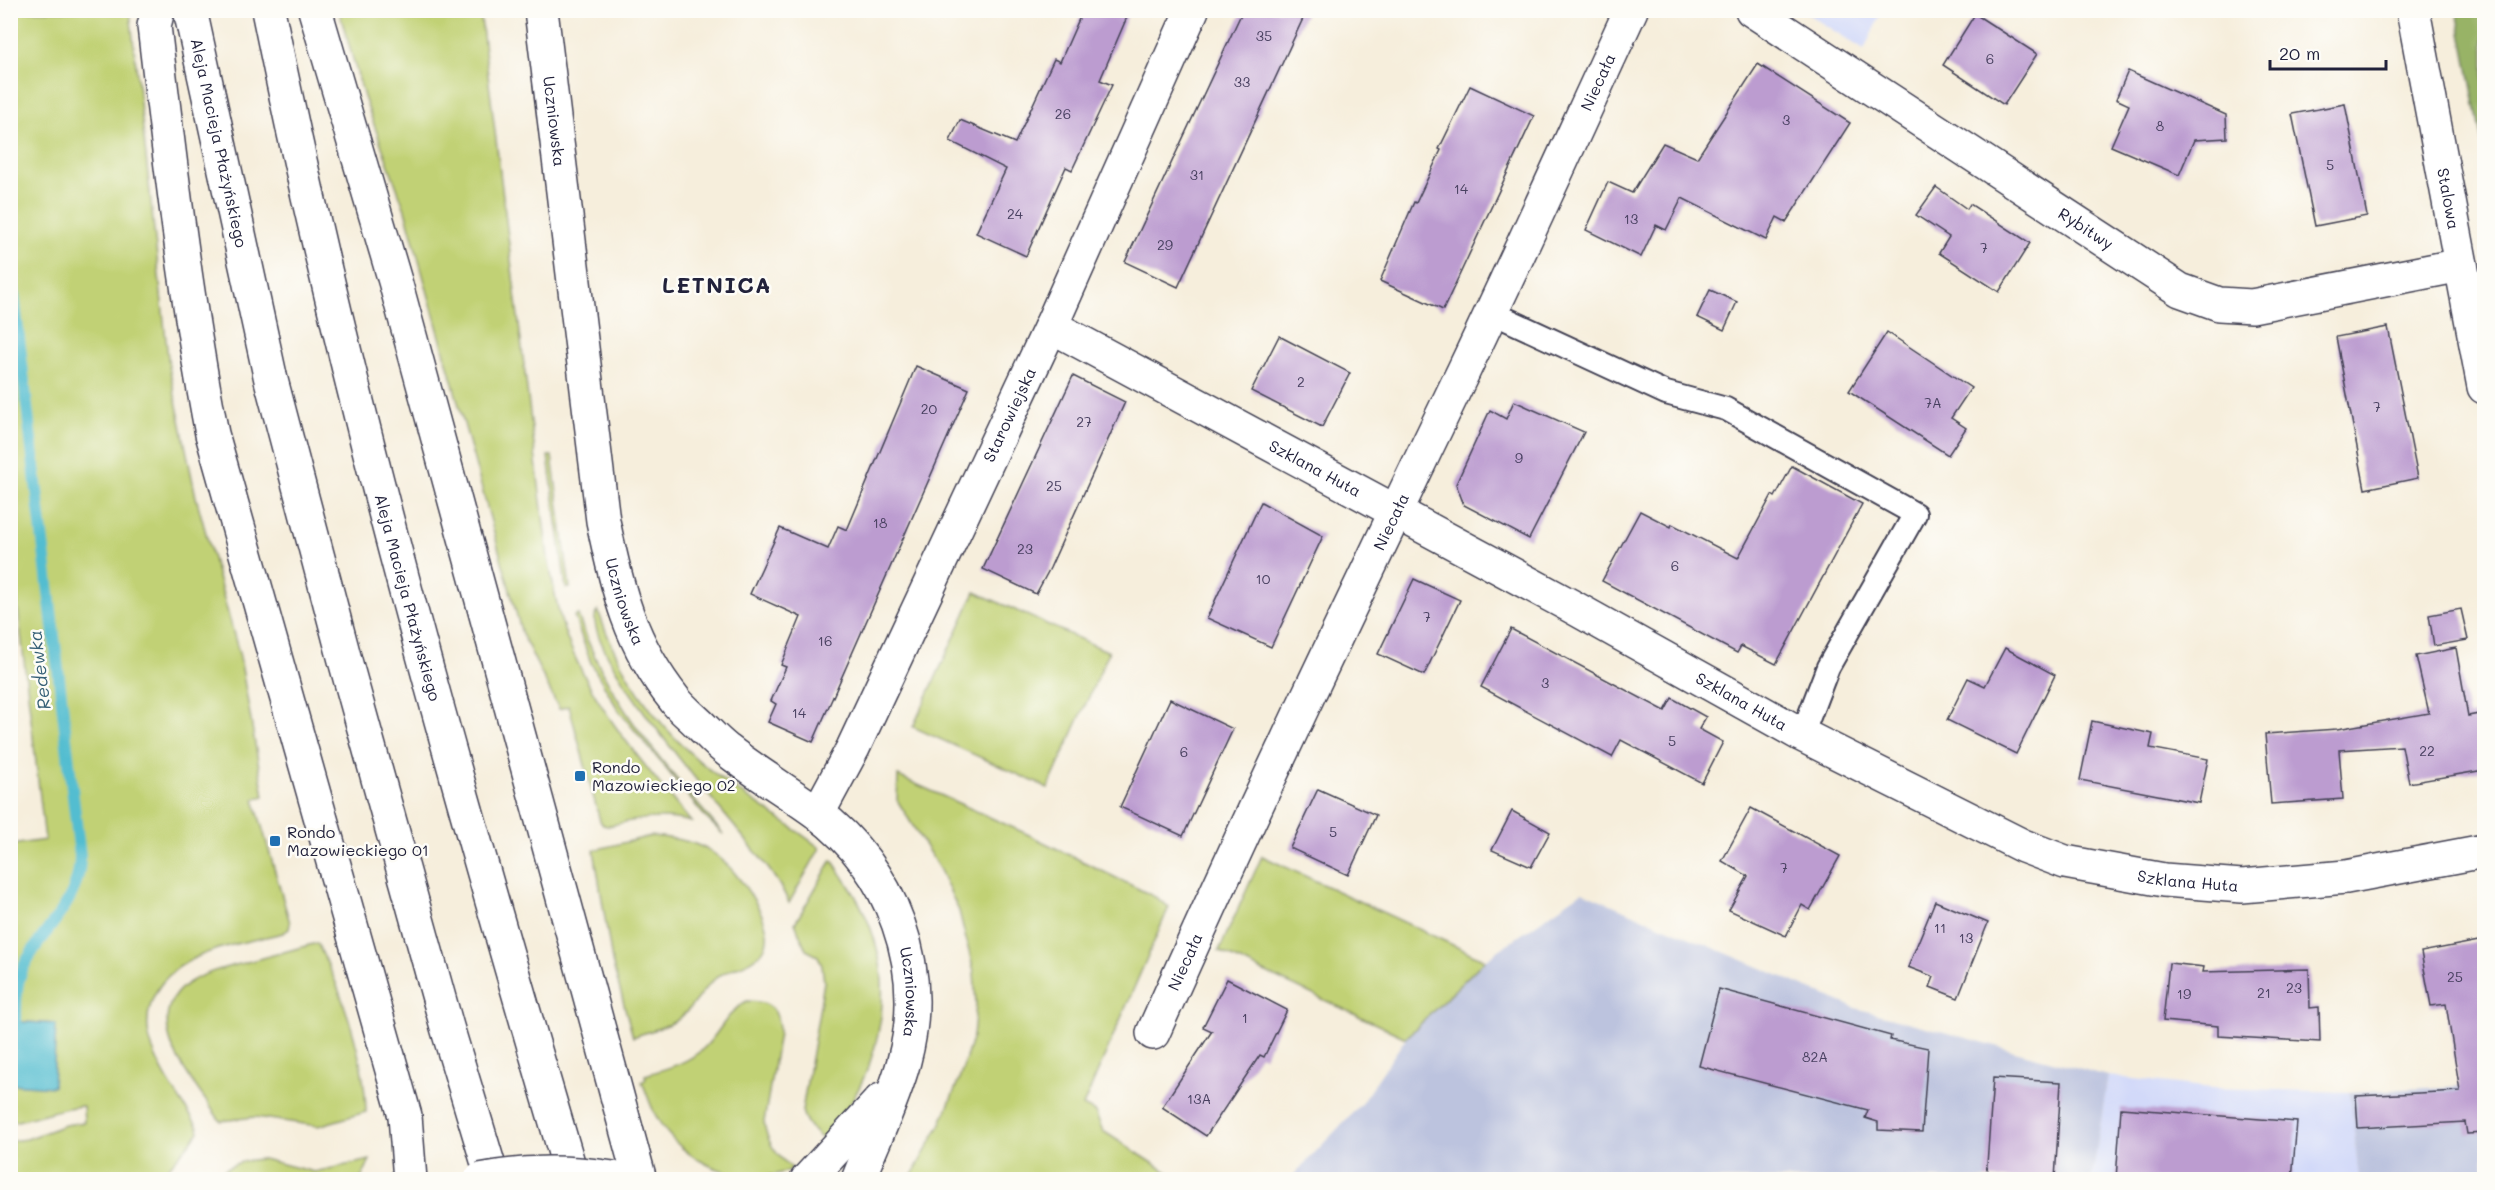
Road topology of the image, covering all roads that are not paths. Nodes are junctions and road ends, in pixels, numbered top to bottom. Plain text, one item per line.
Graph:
1 (158, 10) edge
2 (190, 10) edge
3 (268, 10) edge
4 (315, 10) edge
5 (541, 10) edge
6 (1192, 10) edge
7 (1631, 10) edge
8 (1752, 10) edge
9 (2413, 10) edge
10 (2461, 264) junction
11 (1491, 312) junction
12 (1051, 326) junction
13 (2484, 387) edge
14 (1394, 512) junction
15 (1803, 735) junction
16 (818, 813) junction
17 (2484, 851) edge
18 (1153, 1033) dead end
19 (896, 1083) junction
20 (410, 1179) edge
21 (480, 1179) edge
22 (493, 1179) edge
23 (573, 1179) edge
24 (627, 1179) edge
25 (807, 1179) edge
26 (858, 1179) edge

1 - 20 street
2 - 22 street, Aleja Macieja Płażyńskiego
3 - 23 street, Aleja Macieja Płażyńskiego
4 - 24 street
5 - 16 street, Uczniowska
6 - 12 street, Starowiejska
7 - 11 street, Niecała
8 - 10 street, Rybitwy
9 - 10 street, Stalowa
10 - 13 street, Stalowa
11 - 14 street, Niecała
11 - 15 lane
12 - 14 street, Szklana Huta
12 - 16 street, Starowiejska
14 - 15 street, Szklana Huta
14 - 18 street, Niecała
15 - 17 street, Szklana Huta
16 - 19 street, Uczniowska
19 - 25 street, Uczniowska
19 - 26 street, Uczniowska
21 - 24 street, bridge

